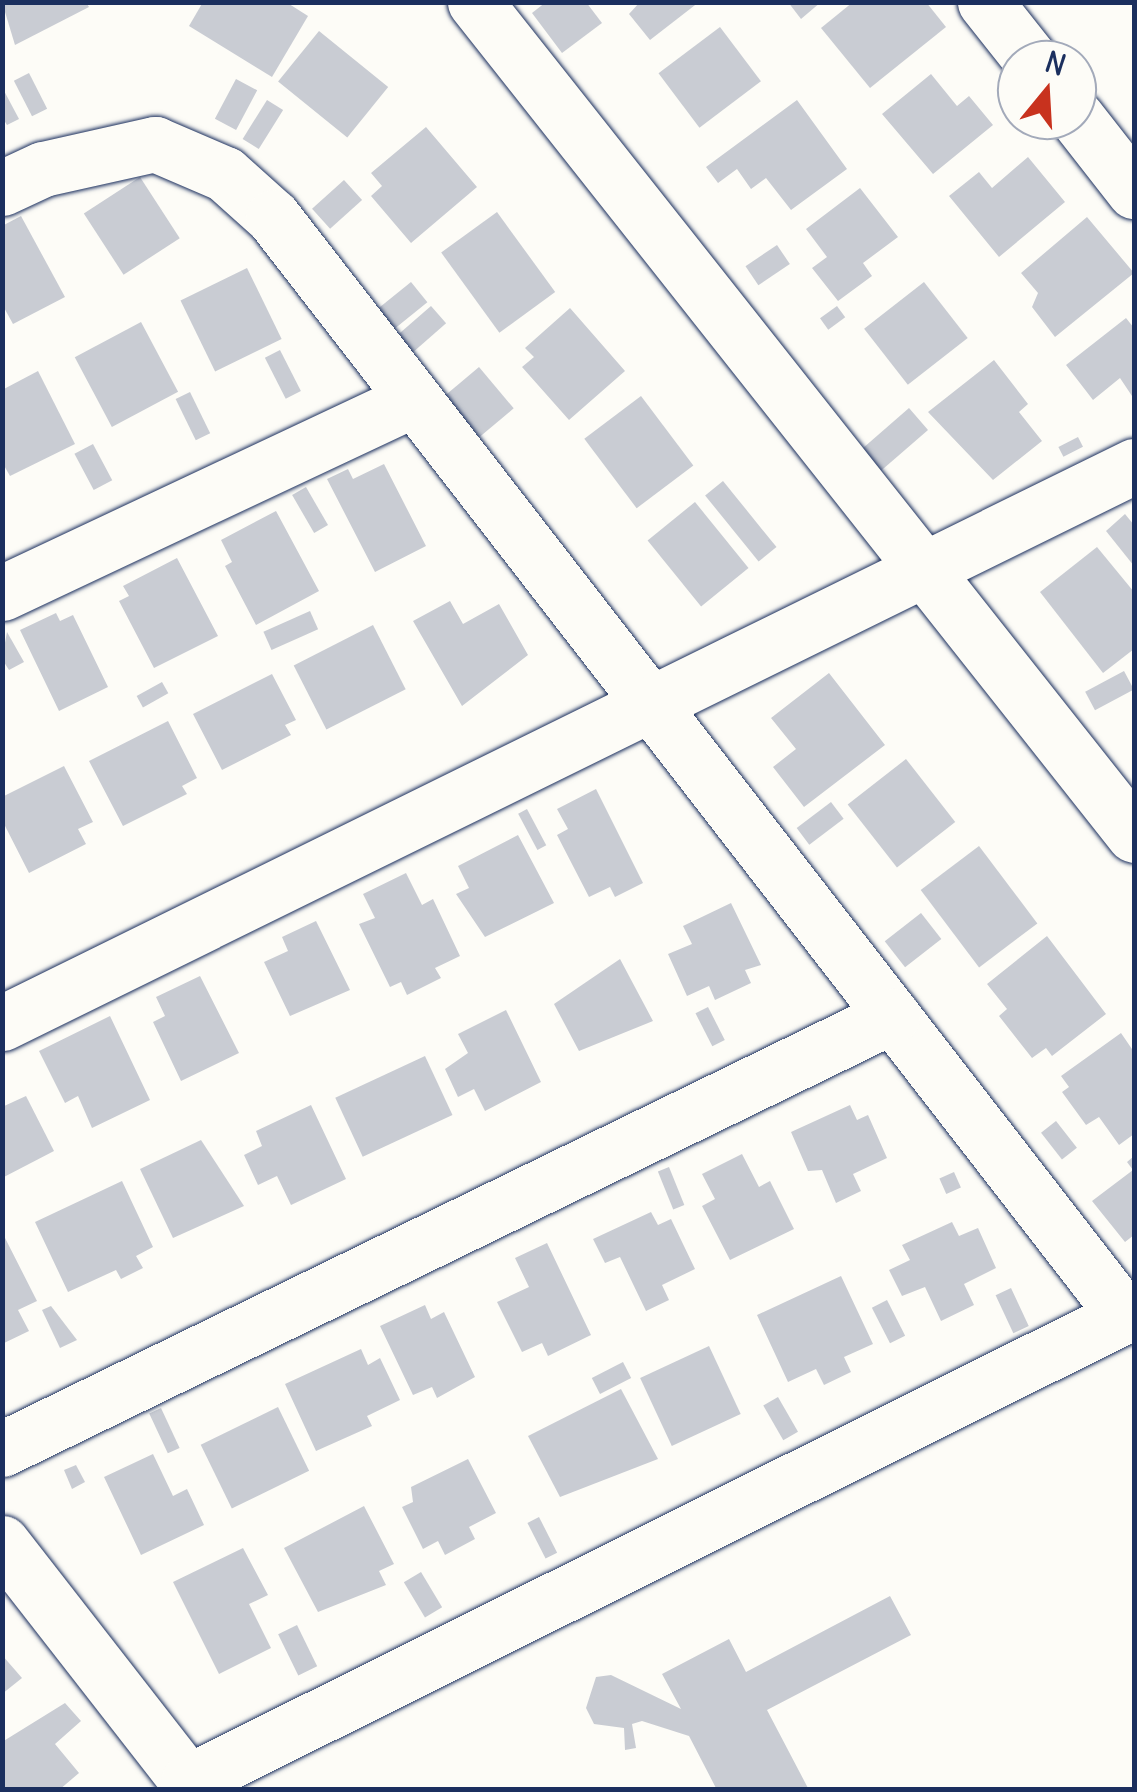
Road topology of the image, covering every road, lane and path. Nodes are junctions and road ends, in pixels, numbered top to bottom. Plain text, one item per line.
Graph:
1 (475, 2) edge
2 (986, 2) edge
3 (1015, 40) edge
4 (1094, 140) edge
5 (2, 188) edge
6 (1134, 191) edge
7 (414, 399) junction
8 (1134, 466) edge
9 (926, 570) junction
10 (2, 593) edge
11 (652, 706) junction
12 (1134, 835) edge
13 (892, 1016) junction
14 (2, 1023) edge
15 (1130, 1313) edge
16 (2, 1448) edge
17 (2, 1543) edge
18 (191, 1786) edge

1 - 9 street
2 - 3 street
4 - 6 street
5 - 7 street
7 - 10 street
7 - 11 street
8 - 9 street
9 - 11 street
9 - 12 street
11 - 13 street
11 - 14 street
13 - 15 street
13 - 16 street
15 - 18 street
17 - 18 street

